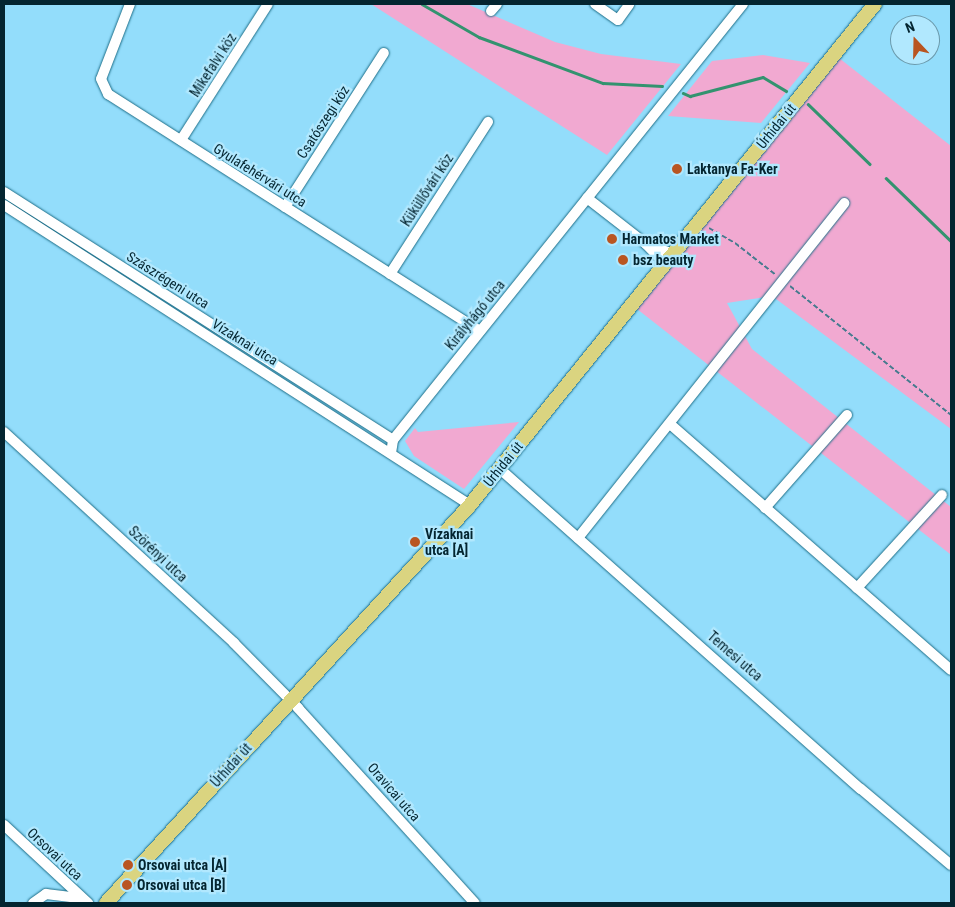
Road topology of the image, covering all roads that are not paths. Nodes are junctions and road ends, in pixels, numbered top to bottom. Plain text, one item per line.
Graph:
1 (130, 4) edge
2 (268, 4) edge
3 (595, 4) edge
4 (744, 4) edge
5 (875, 4) edge
6 (629, 5) dead end
7 (384, 53) dead end
8 (488, 122) dead end
9 (181, 140) junction
10 (4, 192) edge
11 (587, 198) junction
12 (844, 202) dead end
13 (4, 205) edge
14 (285, 207) junction
15 (669, 259) junction
16 (390, 274) junction
17 (480, 331) junction
18 (847, 415) dead end
19 (670, 424) junction
20 (4, 432) edge
21 (393, 440) junction
22 (391, 453) junction
23 (500, 469) junction
24 (942, 495) dead end
25 (470, 505) junction
26 (765, 508) junction
27 (578, 538) junction
28 (858, 588) junction
29 (951, 670) edge
30 (290, 700) junction
31 (4, 825) edge
32 (951, 865) edge
33 (85, 901) edge
34 (32, 903) edge
35 (106, 903) edge
36 (475, 903) edge

1 - 9 street, Gyulafehérvári utca
2 - 9 street, Mikefalvi köz
3 - 6 street
4 - 11 street, Királyhágó utca
5 - 15 main road, Úrhidai út
7 - 14 street, Csatószegi köz
8 - 16 street, Küküllővári köz
9 - 14 street, Gyulafehérvári utca
10 - 21 street, Szászrégeni utca
11 - 15 street
11 - 17 street, Királyhágó utca
12 - 19 street
13 - 22 street, Vízaknai utca
14 - 16 street, Gyulafehérvári utca
15 - 23 main road, Úrhidai út
16 - 17 street, Gyulafehérvári utca
17 - 21 street, Királyhágó utca
18 - 26 street
19 - 26 street
19 - 27 street
20 - 30 street, Szörényi utca
21 - 22 street, Királyhágó utca
22 - 25 street, Vízaknai utca
23 - 25 main road, Úrhidai út
23 - 27 street, Temesi utca
24 - 28 street
25 - 30 main road, Úrhidai út
26 - 28 street
27 - 32 street, Temesi utca
28 - 29 street
30 - 35 main road, Úrhidai út
30 - 36 street, Oravicai utca
31 - 33 street, Orsovai utca
33 - 34 street

